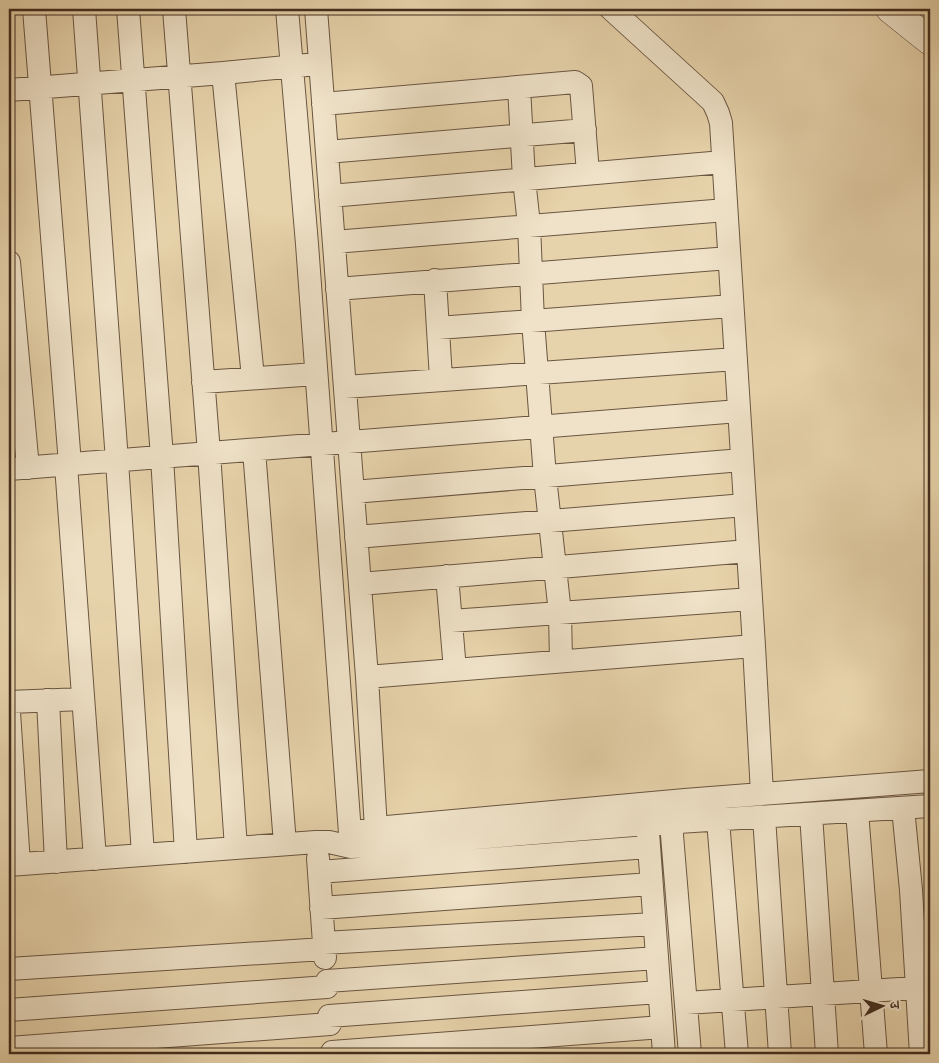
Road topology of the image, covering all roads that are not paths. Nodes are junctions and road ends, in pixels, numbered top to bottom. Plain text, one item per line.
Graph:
1 (34, 9) edge
2 (84, 9) edge
3 (128, 9) edge
4 (174, 9) edge
5 (287, 9) edge
6 (316, 9) edge
7 (611, 9) edge
8 (890, 9) edge
9 (930, 41) edge
10 (320, 64) junction
11 (292, 66) junction
12 (223, 73) junction
13 (180, 76) junction
14 (133, 80) junction
15 (90, 84) junction
16 (519, 87) junction
17 (41, 88) junction
18 (9, 90) edge
19 (323, 104) junction
20 (585, 130) junction
21 (522, 135) junction
22 (327, 152) junction
23 (723, 162) junction
24 (588, 173) junction
25 (524, 179) junction
26 (330, 196) junction
27 (726, 210) junction
28 (529, 225) junction
29 (334, 242) junction
30 (729, 258) junction
31 (9, 262) edge
32 (530, 273) junction
33 (435, 280) junction
34 (337, 289) junction
35 (732, 306) junction
36 (533, 321) junction
37 (438, 328) junction
38 (736, 359) junction
39 (537, 373) junction
40 (316, 374) junction
41 (253, 378) junction
42 (441, 379) junction
43 (203, 382) junction
44 (345, 387) junction
45 (739, 411) junction
46 (542, 427) junction
47 (349, 441) junction
48 (321, 443) junction
49 (254, 450) junction
50 (209, 454) junction
51 (162, 457) junction
52 (742, 460) junction
53 (117, 461) junction
54 (68, 464) junction
55 (18, 468) edge
56 (545, 476) junction
57 (353, 492) junction
58 (745, 505) junction
59 (549, 521) junction
60 (356, 537) junction
61 (748, 551) junction
62 (555, 567) junction
63 (447, 576) junction
64 (360, 584) junction
65 (751, 599) junction
66 (560, 613) junction
67 (451, 621) junction
68 (754, 646) junction
69 (561, 661) junction
70 (455, 670) junction
71 (367, 677) junction
72 (83, 699) junction
73 (48, 700) junction
74 (9, 702) edge
75 (9, 712) edge
76 (930, 781) edge
77 (762, 794) junction
78 (930, 806) edge
79 (903, 808) junction
80 (858, 810) junction
81 (646, 814) junction
82 (811, 814) junction
83 (764, 817) junction
84 (718, 820) junction
85 (671, 823) junction
86 (376, 837) junction
87 (350, 840) junction
88 (323, 842) junction
89 (284, 844) junction
90 (648, 847) junction
91 (236, 848) junction
92 (186, 852) junction
93 (143, 855) junction
94 (95, 859) junction
95 (56, 862) junction
96 (14, 865) edge
97 (319, 872) junction
98 (651, 884) junction
99 (921, 890) edge
100 (321, 908) junction
101 (654, 924) junction
102 (324, 946) junction
103 (657, 958) junction
104 (9, 968) edge
105 (327, 984) junction
106 (924, 988) edge
107 (872, 991) junction
108 (660, 992) junction
109 (823, 994) junction
110 (776, 997) junction
111 (733, 1000) junction
112 (686, 1003) junction
113 (9, 1010) edge
114 (329, 1020) junction
115 (662, 1027) junction
116 (9, 1048) edge
117 (332, 1053) edge
118 (664, 1054) edge
119 (690, 1054) edge
120 (737, 1054) edge
121 (780, 1054) edge
122 (827, 1054) edge
123 (876, 1054) edge
124 (921, 1054) edge

1 - 17 street
2 - 15 street
3 - 14 street
4 - 13 street
5 - 11 street
6 - 10 street
7 - 23 street
8 - 9 main road
10 - 11 street
10 - 19 street
11 - 12 street
11 - 40 street
12 - 13 street
12 - 41 street
13 - 14 street
13 - 43 street
14 - 15 street
14 - 51 street
15 - 17 street
15 - 53 street
16 - 19 street
16 - 20 street
16 - 21 street
17 - 18 street
17 - 54 street
19 - 22 street
20 - 21 street
20 - 24 street
21 - 22 street
21 - 25 street
22 - 26 street
23 - 24 street
23 - 27 street
24 - 25 street
25 - 26 street
25 - 28 street
26 - 29 street
27 - 28 street
27 - 30 street
28 - 29 street
28 - 32 street
29 - 34 street
30 - 32 street
30 - 35 street
31 - 55 street
32 - 33 street
32 - 36 street
33 - 34 street
33 - 37 street
34 - 44 street
35 - 36 street
35 - 38 street
36 - 37 street
36 - 39 street
37 - 42 street
38 - 39 street
38 - 45 street
39 - 42 street
39 - 46 street
40 - 41 street
40 - 48 street
41 - 43 street
42 - 44 street
43 - 50 street
44 - 47 street
45 - 46 street
45 - 52 street
46 - 47 street
46 - 56 street
47 - 48 street
47 - 57 street
48 - 49 street
48 - 87 street
49 - 50 street
49 - 89 street
50 - 51 street
50 - 91 street
51 - 53 street
51 - 92 street
52 - 56 street
52 - 58 street
53 - 54 street
53 - 93 street
54 - 55 street
54 - 72 street
56 - 57 street
56 - 59 street
57 - 60 street
58 - 59 street
58 - 61 street
59 - 60 street
59 - 62 street
60 - 64 street
61 - 62 street
61 - 65 street
62 - 63 street
62 - 66 street
63 - 64 street
63 - 67 street
64 - 71 street
65 - 66 street
65 - 68 street
66 - 67 street
66 - 69 street
67 - 70 street
68 - 69 street
68 - 77 street
69 - 70 street
70 - 71 street
71 - 86 street
72 - 73 street
72 - 94 street
73 - 74 street
73 - 95 street
75 - 96 street
76 - 77 street
77 - 81 street
78 - 79 street
79 - 80 street
79 - 99 street
80 - 82 street
80 - 107 street
81 - 85 street
81 - 86 street
81 - 90 street
82 - 83 street
82 - 109 street
83 - 84 street
83 - 110 street
84 - 85 street
84 - 111 street
85 - 112 street
86 - 87 street
87 - 88 street
88 - 89 street
88 - 97 street
89 - 91 street
90 - 97 street
90 - 98 street
91 - 92 street
92 - 93 street
93 - 94 street
94 - 95 street
95 - 96 street
97 - 100 street
98 - 100 street
98 - 101 street
99 - 106 street
100 - 102 street
101 - 102 street
101 - 103 street
102 - 104 street
102 - 105 street
103 - 105 street
103 - 108 street
105 - 113 street
105 - 114 street
106 - 107 street
106 - 124 street
107 - 109 street
107 - 123 street
108 - 114 street
108 - 115 street
109 - 110 street
109 - 122 street
110 - 111 street
110 - 121 street
111 - 112 street
111 - 120 street
112 - 119 street
114 - 116 street
114 - 117 street
115 - 117 street
115 - 118 street

